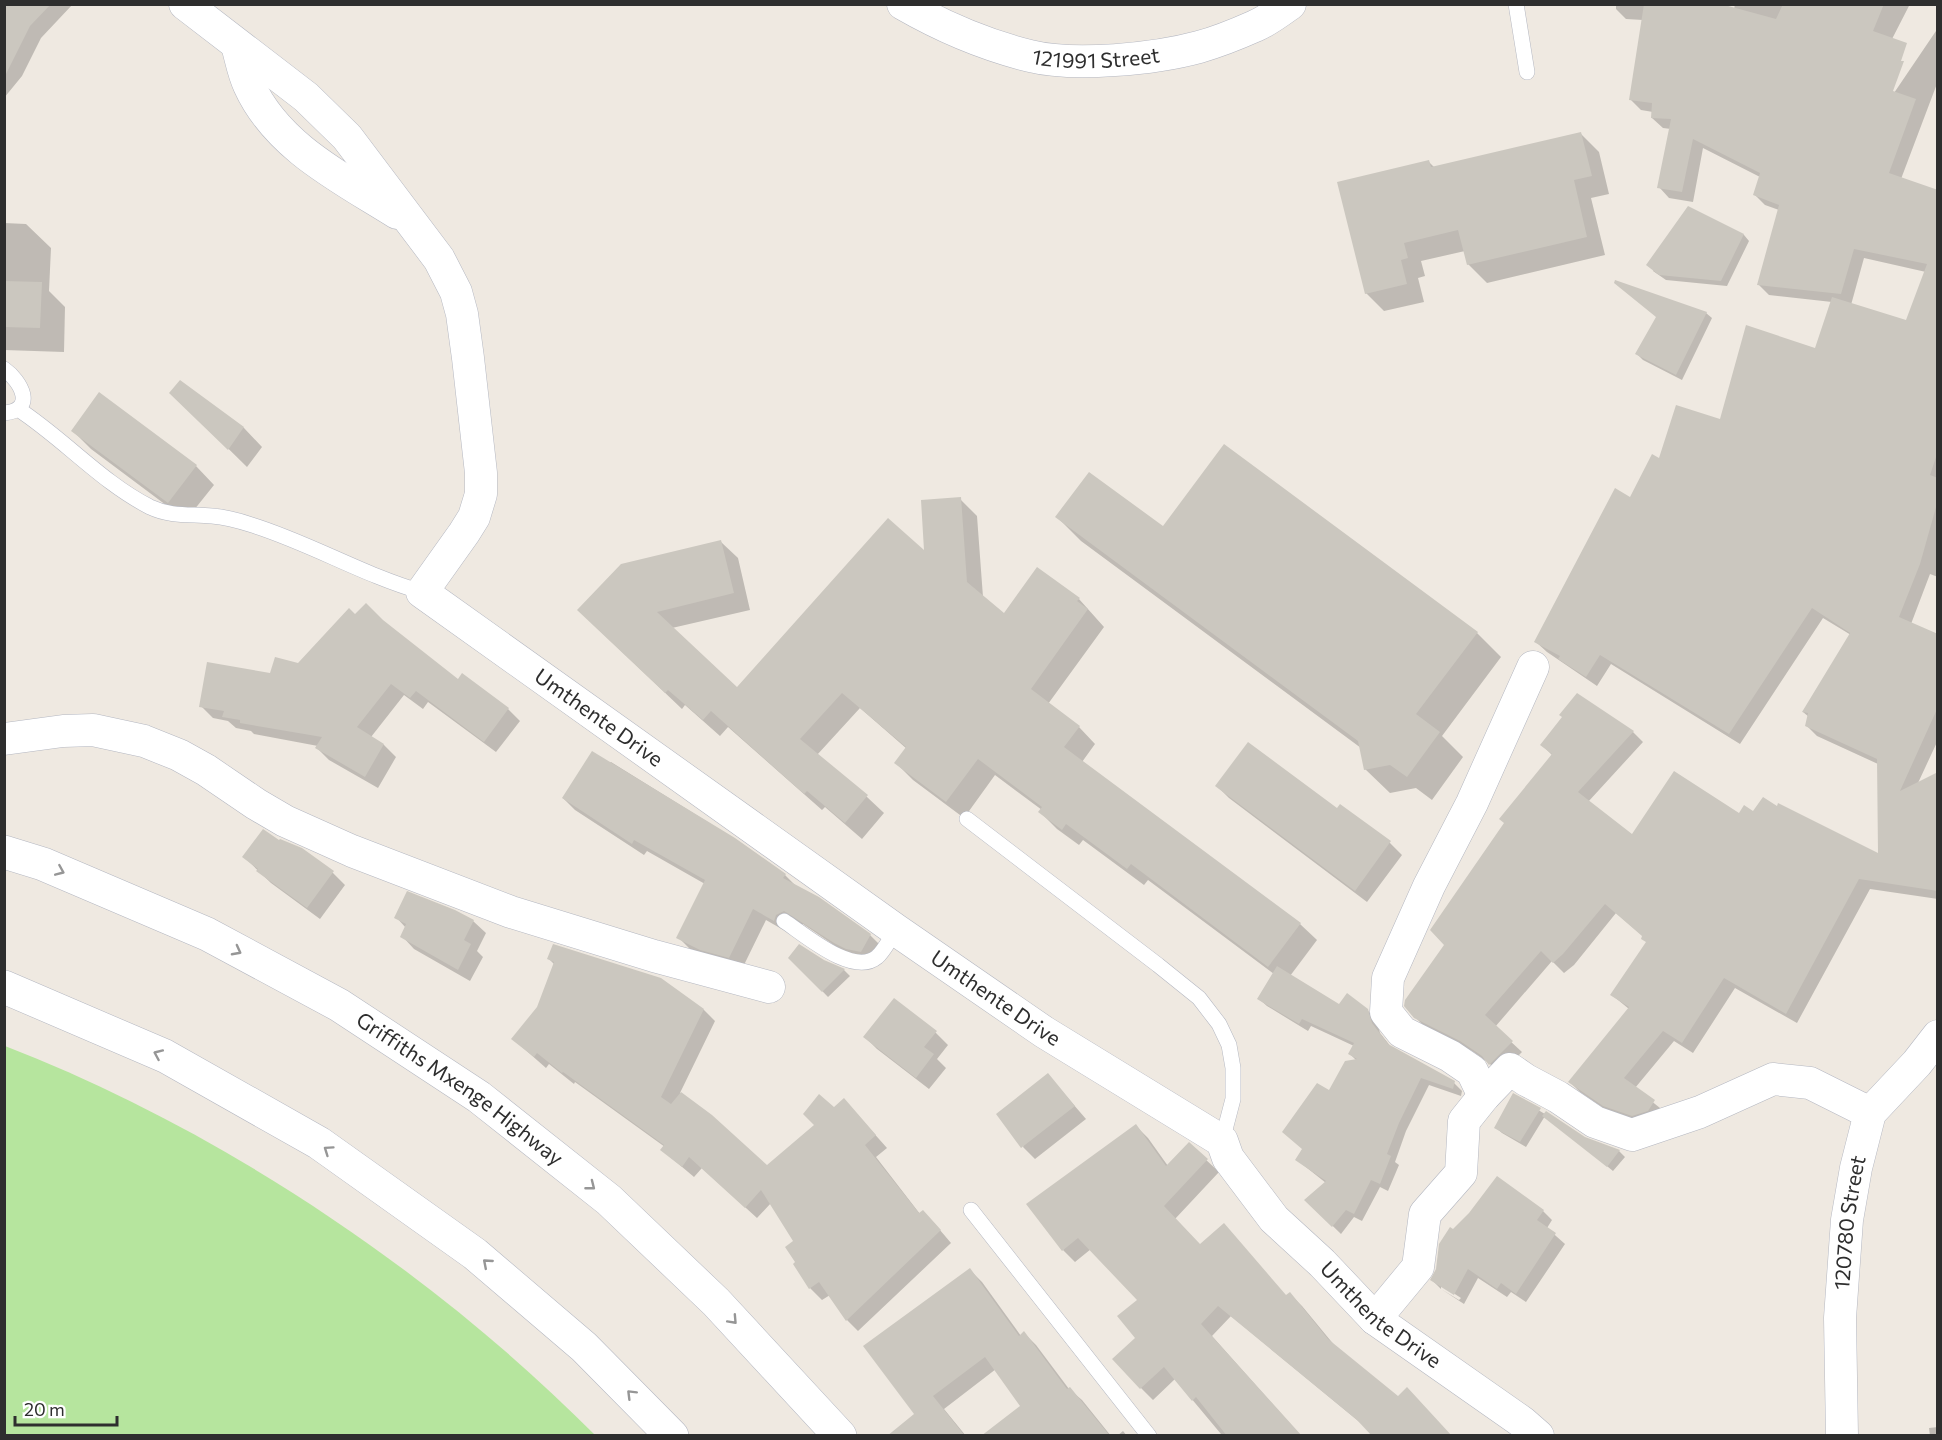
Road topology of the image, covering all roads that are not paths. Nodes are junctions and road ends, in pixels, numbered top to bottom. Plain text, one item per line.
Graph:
1 (185, 4) edge
2 (903, 4) edge
3 (1290, 4) edge
4 (1516, 4) edge
5 (237, 45) junction
6 (1527, 72) dead end
7 (413, 224) junction
8 (4, 369) edge
9 (11, 411) edge
10 (422, 592) junction
11 (1533, 667) dead end
12 (4, 739) edge
13 (967, 819) dead end
14 (4, 852) edge
15 (784, 921) dead end
16 (896, 930) junction
17 (4, 987) edge
18 (769, 987) dead end
19 (1938, 1036) edge
20 (1484, 1096) junction
21 (1870, 1113) junction
22 (1222, 1141) junction
23 (971, 1210) dead end
24 (1375, 1319) junction
25 (672, 1436) edge
26 (840, 1436) edge
27 (1149, 1436) edge
28 (1538, 1436) edge
29 (1842, 1436) edge

1 - 5 street
2 - 3 street, 121991 Street
4 - 6 lane
5 - 7 street
5 - 7 street
7 - 10 street
8 - 9 lane
9 - 10 lane
10 - 16 street, Umthente Drive
11 - 20 street
12 - 18 street
13 - 22 lane
14 -> 26 street, Griffiths Mxenge Highway
15 - 16 lane
16 - 22 street, Umthente Drive
25 -> 17 street
19 - 21 street, 120780 Street
20 - 21 street
20 - 24 street
21 - 29 street, 120780 Street
22 - 24 street, Umthente Drive
23 - 27 lane
24 - 28 street, Umthente Drive

